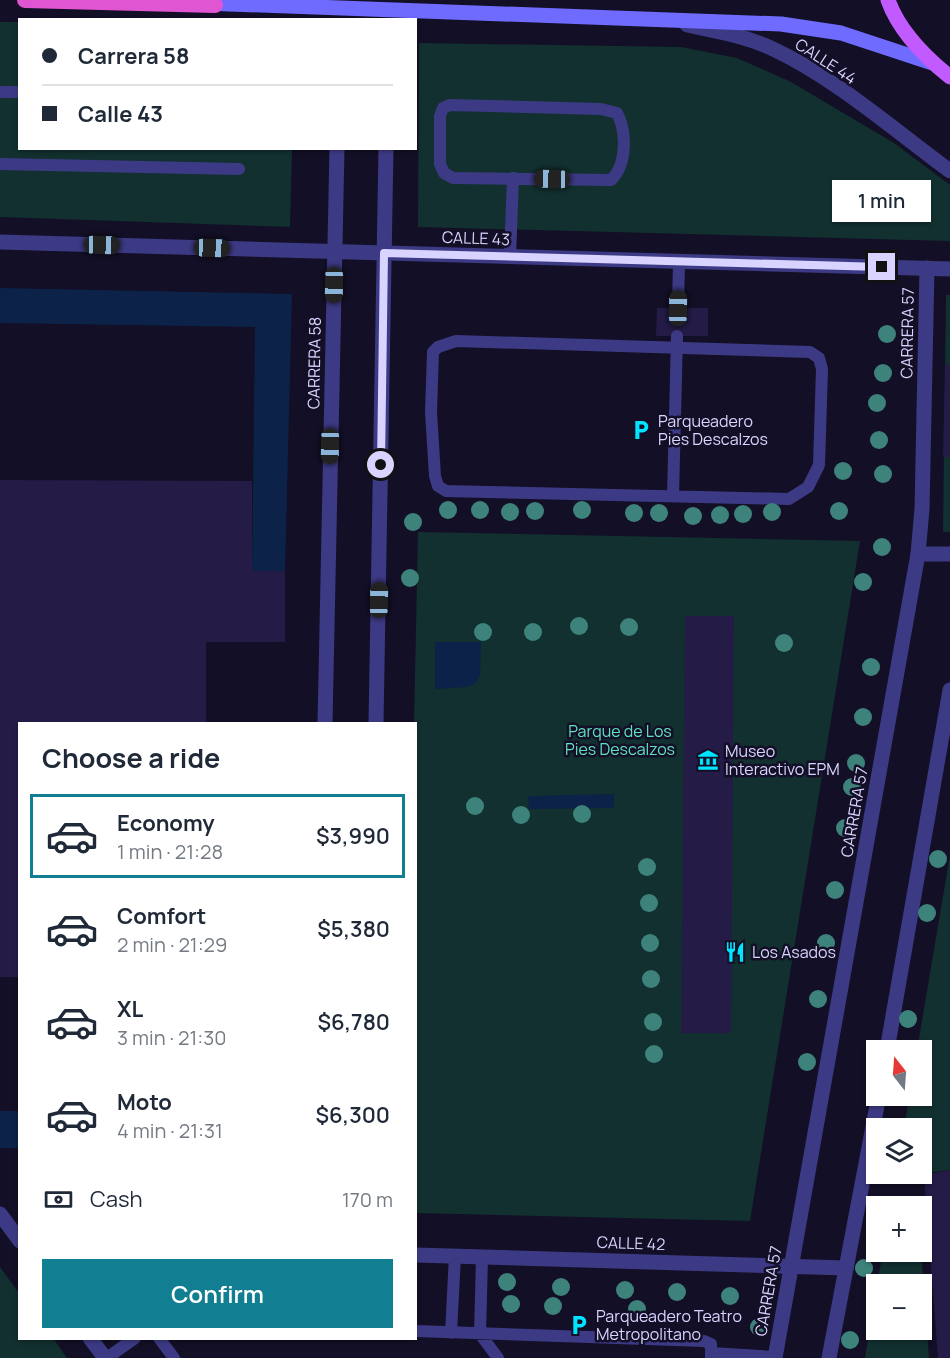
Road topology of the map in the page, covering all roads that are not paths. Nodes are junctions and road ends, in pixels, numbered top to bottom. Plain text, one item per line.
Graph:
1 (25, 0) edge
2 (182, 0) edge
3 (889, 4) edge
4 (215, 5) junction
5 (340, 14) edge
6 (388, 15) edge
7 (664, 20) junction
8 (932, 63) junction
9 (950, 77) edge
10 (0, 92) edge
11 (18, 92) edge
12 (337, 150) edge
13 (386, 150) edge
14 (0, 164) edge
15 (239, 169) dead end
16 (950, 171) edge
17 (513, 178) junction
18 (0, 242) edge
19 (335, 252) junction
20 (384, 253) junction
21 (510, 257) junction
22 (679, 262) junction
23 (927, 268) junction
24 (950, 269) edge
25 (678, 308) dead end
26 (677, 342) junction
27 (673, 496) junction
28 (918, 554) junction
29 (950, 554) edge
30 (950, 690) edge
31 (325, 722) edge
32 (376, 722) edge
33 (889, 1040) edge
34 (877, 1106) edge
35 (0, 1214) edge
36 (18, 1239) edge
37 (417, 1255) edge
38 (455, 1256) junction
39 (482, 1257) junction
40 (790, 1266) junction
41 (846, 1268) junction
42 (417, 1331) edge
43 (452, 1333) junction
44 (480, 1334) junction
45 (92, 1340) edge
46 (132, 1340) edge
47 (161, 1340) edge
48 (172, 1354) edge
49 (711, 1356) edge
50 (775, 1357) edge
51 (106, 1358) edge
52 (158, 1358) edge
53 (498, 1358) edge
54 (829, 1358) edge

1 - 4 highway
2 - 4 main road, CALLE 44
3 - 8 main road
4 - 5 main road, CALLE 44
5 - 6 main road, CALLE 44
6 - 7 main road, CALLE 44
7 - 8 main road, CALLE 44
7 - 16 street, CALLE 44
8 - 9 main road
10 - 11 lane
12 - 19 street, CARRERA 58
13 - 20 street
14 - 15 lane
17 - 17 lane
17 - 21 lane
18 - 19 street, CALLE 43
19 - 20 street, CALLE 43
19 - 31 street, CARRERA 58
20 - 21 street, CALLE 43
20 - 32 street
21 - 22 street, CALLE 43
22 - 23 street, CALLE 43
22 - 25 lane
23 - 24 street, CALLE 43
23 - 28 street, CARRERA 57
26 - 27 lane
26 - 27 lane
26 - 27 lane
28 - 29 street
28 - 40 street, CARRERA 57
30 - 33 street
34 - 41 street
35 - 36 street
37 - 38 street, CALLE 42
38 - 39 street, CALLE 42
38 - 43 lane
39 - 40 street, CALLE 42
39 - 44 lane
40 - 41 street, CALLE 42
40 - 50 street, CARRERA 57
41 - 54 street
42 - 43 lane
43 - 44 lane
44 - 49 lane
44 - 53 lane
45 - 51 street
46 - 51 lane
47 - 48 lane
48 - 52 lane
49 - 50 lane

